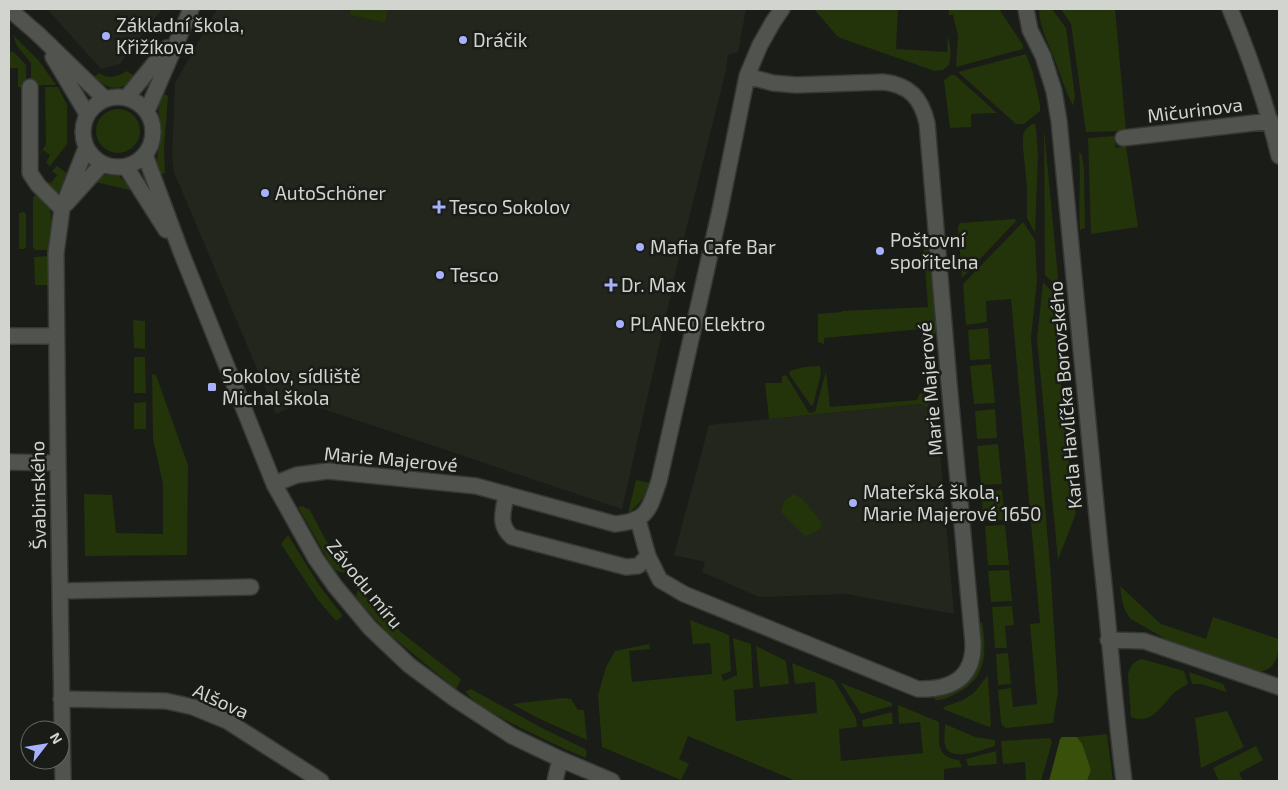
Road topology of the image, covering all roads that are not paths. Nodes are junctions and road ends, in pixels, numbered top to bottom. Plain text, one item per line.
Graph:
1 (191, 9) edge
2 (782, 9) edge
3 (1026, 9) edge
4 (1230, 9) edge
5 (9, 10) edge
6 (179, 33) junction
7 (38, 34) junction
8 (747, 76) junction
9 (30, 87) dead end
10 (127, 97) junction
11 (104, 98) junction
12 (147, 110) junction
13 (87, 114) junction
14 (1271, 121) junction
15 (1123, 138) dead end
16 (86, 148) junction
17 (145, 155) junction
18 (1279, 156) edge
19 (102, 164) junction
20 (126, 167) junction
21 (62, 209) junction
22 (181, 252) junction
23 (9, 336) edge
24 (57, 336) junction
25 (9, 462) edge
26 (58, 463) junction
27 (274, 484) junction
28 (506, 494) junction
29 (638, 520) junction
30 (648, 556) junction
31 (251, 587) dead end
32 (60, 591) junction
33 (1108, 640) junction
34 (1279, 687) edge
35 (61, 699) junction
36 (560, 759) junction
37 (63, 781) edge
38 (321, 781) edge
39 (555, 781) edge
40 (612, 781) edge
41 (1124, 781) edge

1 - 6 street
2 - 8 street
3 - 33 street, Karla Havlíčka Borovského
4 - 14 street, Mičurinova
5 - 7 street
6 - 10 street
6 - 12 street
7 - 11 street
7 - 13 street
8 - 29 street
8 - 30 street, Marie Majerové
9 - 21 street
10 - 11 street
10 - 12 street
11 - 13 street
12 - 17 street
13 - 16 street
14 - 15 street, Mičurinova
14 - 18 street, Mičurinova
16 - 19 street
16 - 21 street, Švabinského
17 - 20 street
17 - 22 street, Závodu míru
19 - 20 street
19 - 21 street
20 - 22 street, Závodu míru
21 - 24 street, Švabinského
22 - 27 street, Závodu míru
23 - 24 street
24 - 26 street, Švabinského
25 - 26 street
26 - 32 street, Švabinského
27 - 28 street, Marie Majerové
27 - 36 street, Závodu míru
28 - 29 street, Marie Majerové
28 - 30 street
29 - 30 street, Marie Majerové
31 - 32 street
32 - 35 street, Švabinského
33 - 34 street
33 - 41 street, Karla Havlíčka Borovského
35 - 37 street, Švabinského
35 - 38 street, Alšova
36 - 39 street
36 - 40 street, Závodu míru

